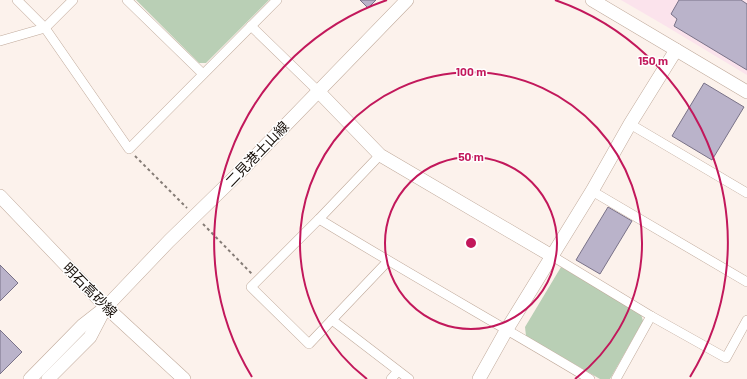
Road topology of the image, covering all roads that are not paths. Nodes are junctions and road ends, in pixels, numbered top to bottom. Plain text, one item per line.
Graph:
1 (17, 0) edge
2 (73, 0) edge
3 (127, 0) edge
4 (277, 0) edge
5 (407, 0) edge
6 (592, 0) edge
7 (251, 26) junction
8 (45, 28) junction
9 (0, 41) edge
10 (676, 50) junction
11 (203, 74) junction
12 (318, 90) junction
13 (747, 92) edge
14 (630, 124) junction
15 (380, 154) junction
16 (592, 191) junction
17 (747, 194) edge
18 (0, 196) edge
19 (319, 220) junction
20 (552, 256) junction
21 (388, 261) junction
22 (747, 282) edge
23 (106, 307) junction
24 (651, 316) junction
25 (332, 320) junction
26 (747, 320) edge
27 (507, 329) junction
28 (398, 371) junction
29 (30, 379) edge
30 (48, 379) edge
31 (184, 379) edge
32 (391, 379) edge
33 (409, 379) edge
34 (479, 379) edge
35 (590, 379) edge
36 (616, 379) edge

1 - 8 street
2 - 8 street
3 - 11 street
4 - 7 street
5 - 12 main road, 二見港土山線
6 - 10 main road
7 - 11 street
7 - 12 street
8 - 9 street
8 - 11 street
10 - 13 main road
10 - 14 main road
12 - 15 main road
12 - 23 main road, 二見港土山線
14 - 16 main road
14 - 17 street
15 - 19 street
15 - 20 main road
16 - 20 main road
16 - 22 street
18 - 23 main road, 明石高砂線
19 - 21 street
19 - 25 street
20 - 24 street
20 - 27 main road
21 - 25 street
21 - 27 street
23 - 29 main road, 二見港土山線
23 - 30 main road, 二見港土山線
23 - 31 main road, 明石高砂線
24 - 26 street
24 - 36 street
25 - 28 street
27 - 34 main road
27 - 35 street
28 - 32 street
28 - 33 street

